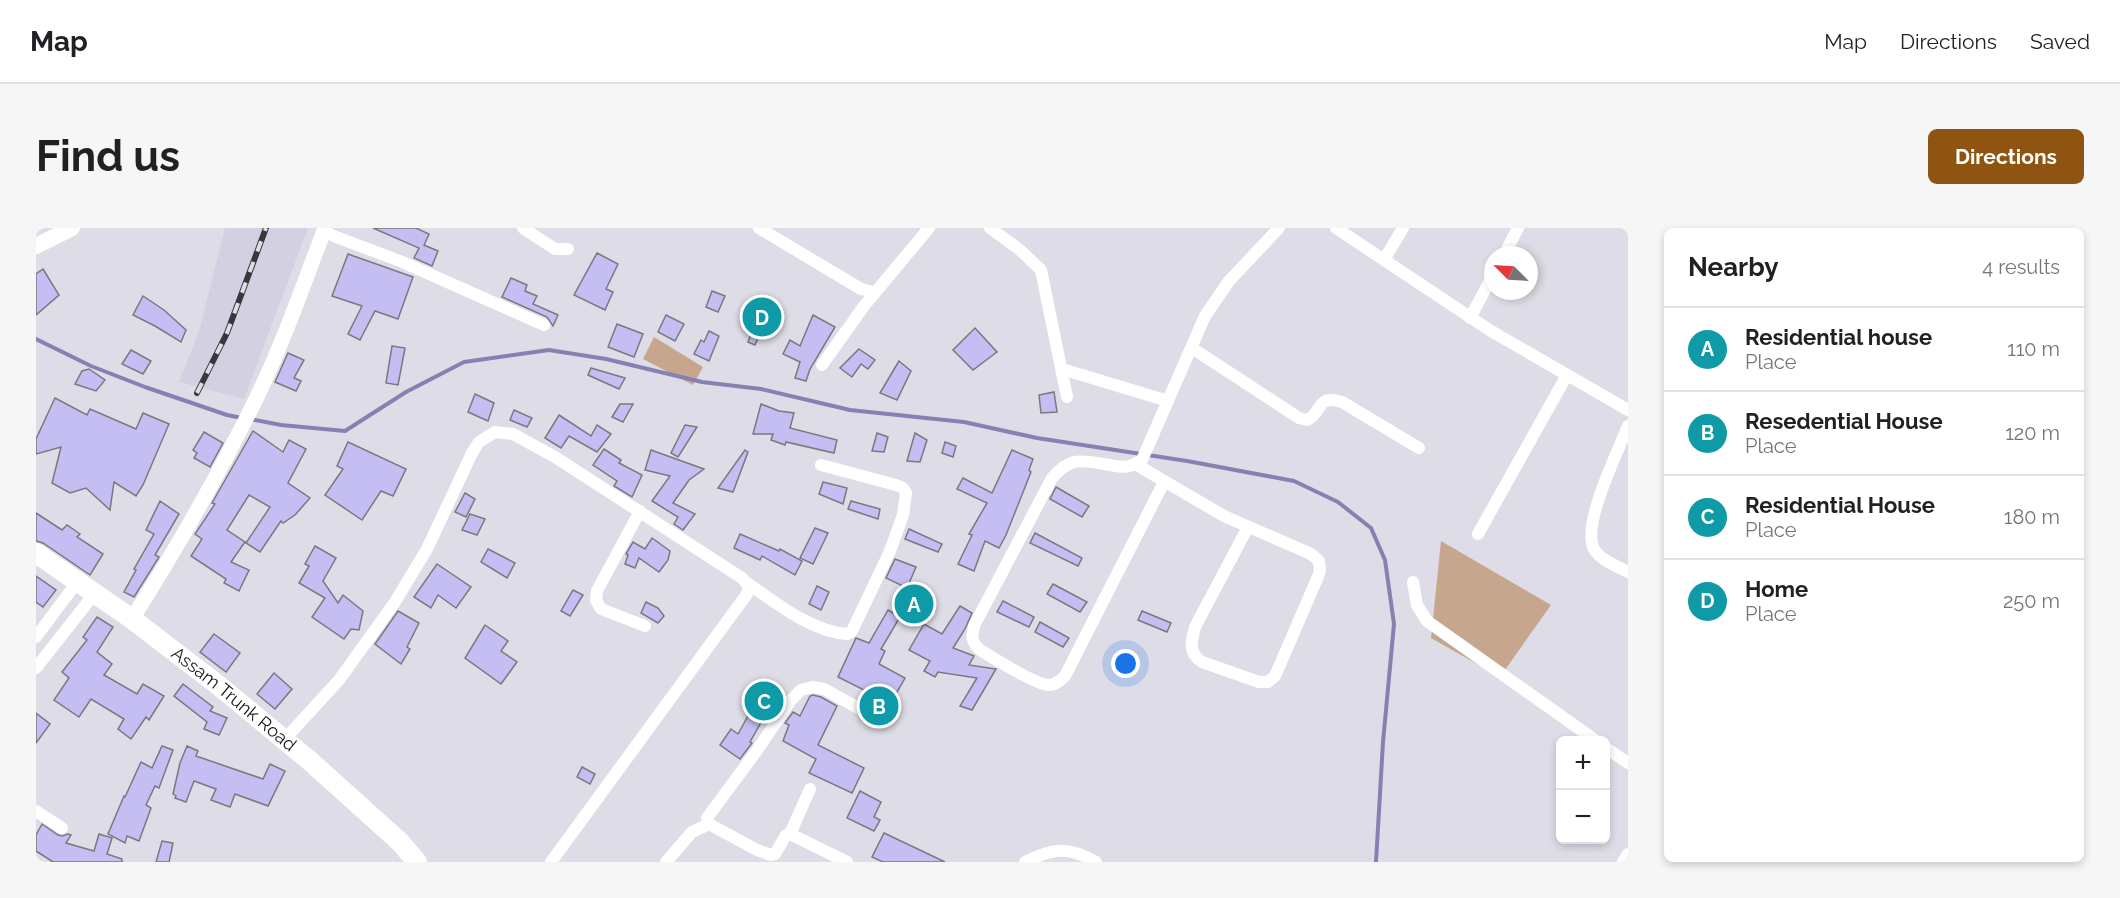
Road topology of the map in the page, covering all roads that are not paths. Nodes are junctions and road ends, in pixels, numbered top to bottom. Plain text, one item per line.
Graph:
1 (72, 228) edge
2 (523, 228) edge
3 (759, 228) edge
4 (929, 228) edge
5 (990, 228) edge
6 (1279, 228) edge
7 (1336, 228) edge
8 (1403, 228) edge
9 (1518, 228) edge
10 (324, 230) edge
11 (36, 246) edge
12 (1509, 246) edge
13 (568, 249) dead end
14 (1384, 260) junction
15 (875, 292) junction
16 (1484, 292) edge
17 (1470, 318) junction
18 (544, 325) dead end
19 (1192, 348) junction
20 (822, 365) dead end
21 (1062, 369) junction
22 (1567, 375) junction
23 (1067, 397) dead end
24 (1168, 401) junction
25 (1628, 410) edge
26 (1628, 426) edge
27 (1419, 448) dead end
28 (1138, 462) junction
29 (821, 465) dead end
30 (1164, 482) junction
31 (640, 511) junction
32 (1248, 527) junction
33 (1478, 534) dead end
34 (36, 553) edge
35 (1628, 572) edge
36 (78, 581) junction
37 (1413, 582) dead end
38 (747, 583) junction
39 (95, 594) junction
40 (132, 619) junction
41 (645, 626) dead end
42 (36, 637) edge
43 (36, 668) edge
44 (861, 709) dead end
45 (1588, 736) edge
46 (284, 740) junction
47 (1610, 750) edge
48 (1628, 763) edge
49 (810, 789) dead end
50 (36, 811) edge
51 (709, 824) junction
52 (62, 828) dead end
53 (790, 834) junction
54 (1628, 854) edge
55 (417, 862) edge
56 (551, 862) edge
57 (666, 862) edge
58 (847, 862) edge
59 (1025, 862) edge
60 (1096, 862) edge
61 (1623, 862) edge

1 - 11 main road
2 - 13 street
3 - 15 street
4 - 15 street
5 - 21 street
6 - 19 street
7 - 14 street
8 - 14 street
9 - 12 street
10 - 18 street
10 - 40 street
14 - 17 street
15 - 20 street
16 - 17 street
17 - 22 street
19 - 24 street
19 - 27 street
21 - 23 street
21 - 24 street
22 - 25 street
22 - 33 street
24 - 28 street
26 - 35 street
28 - 30 street
28 - 30 street
29 - 38 street
30 - 32 street
31 - 38 street
31 - 41 street
31 - 46 street
32 - 32 street
34 - 36 main road, Assam Trunk Road
36 - 39 main road, Assam Trunk Road
36 - 42 street
37 - 45 street
38 - 56 street
39 - 40 main road, Assam Trunk Road
39 - 43 street
40 - 46 main road, Assam Trunk Road
44 - 51 street
46 - 55 main road, Assam Trunk Road
47 - 48 street
49 - 53 street
50 - 52 street
51 - 53 street
51 - 57 street
53 - 58 street
54 - 61 street
59 - 60 street

